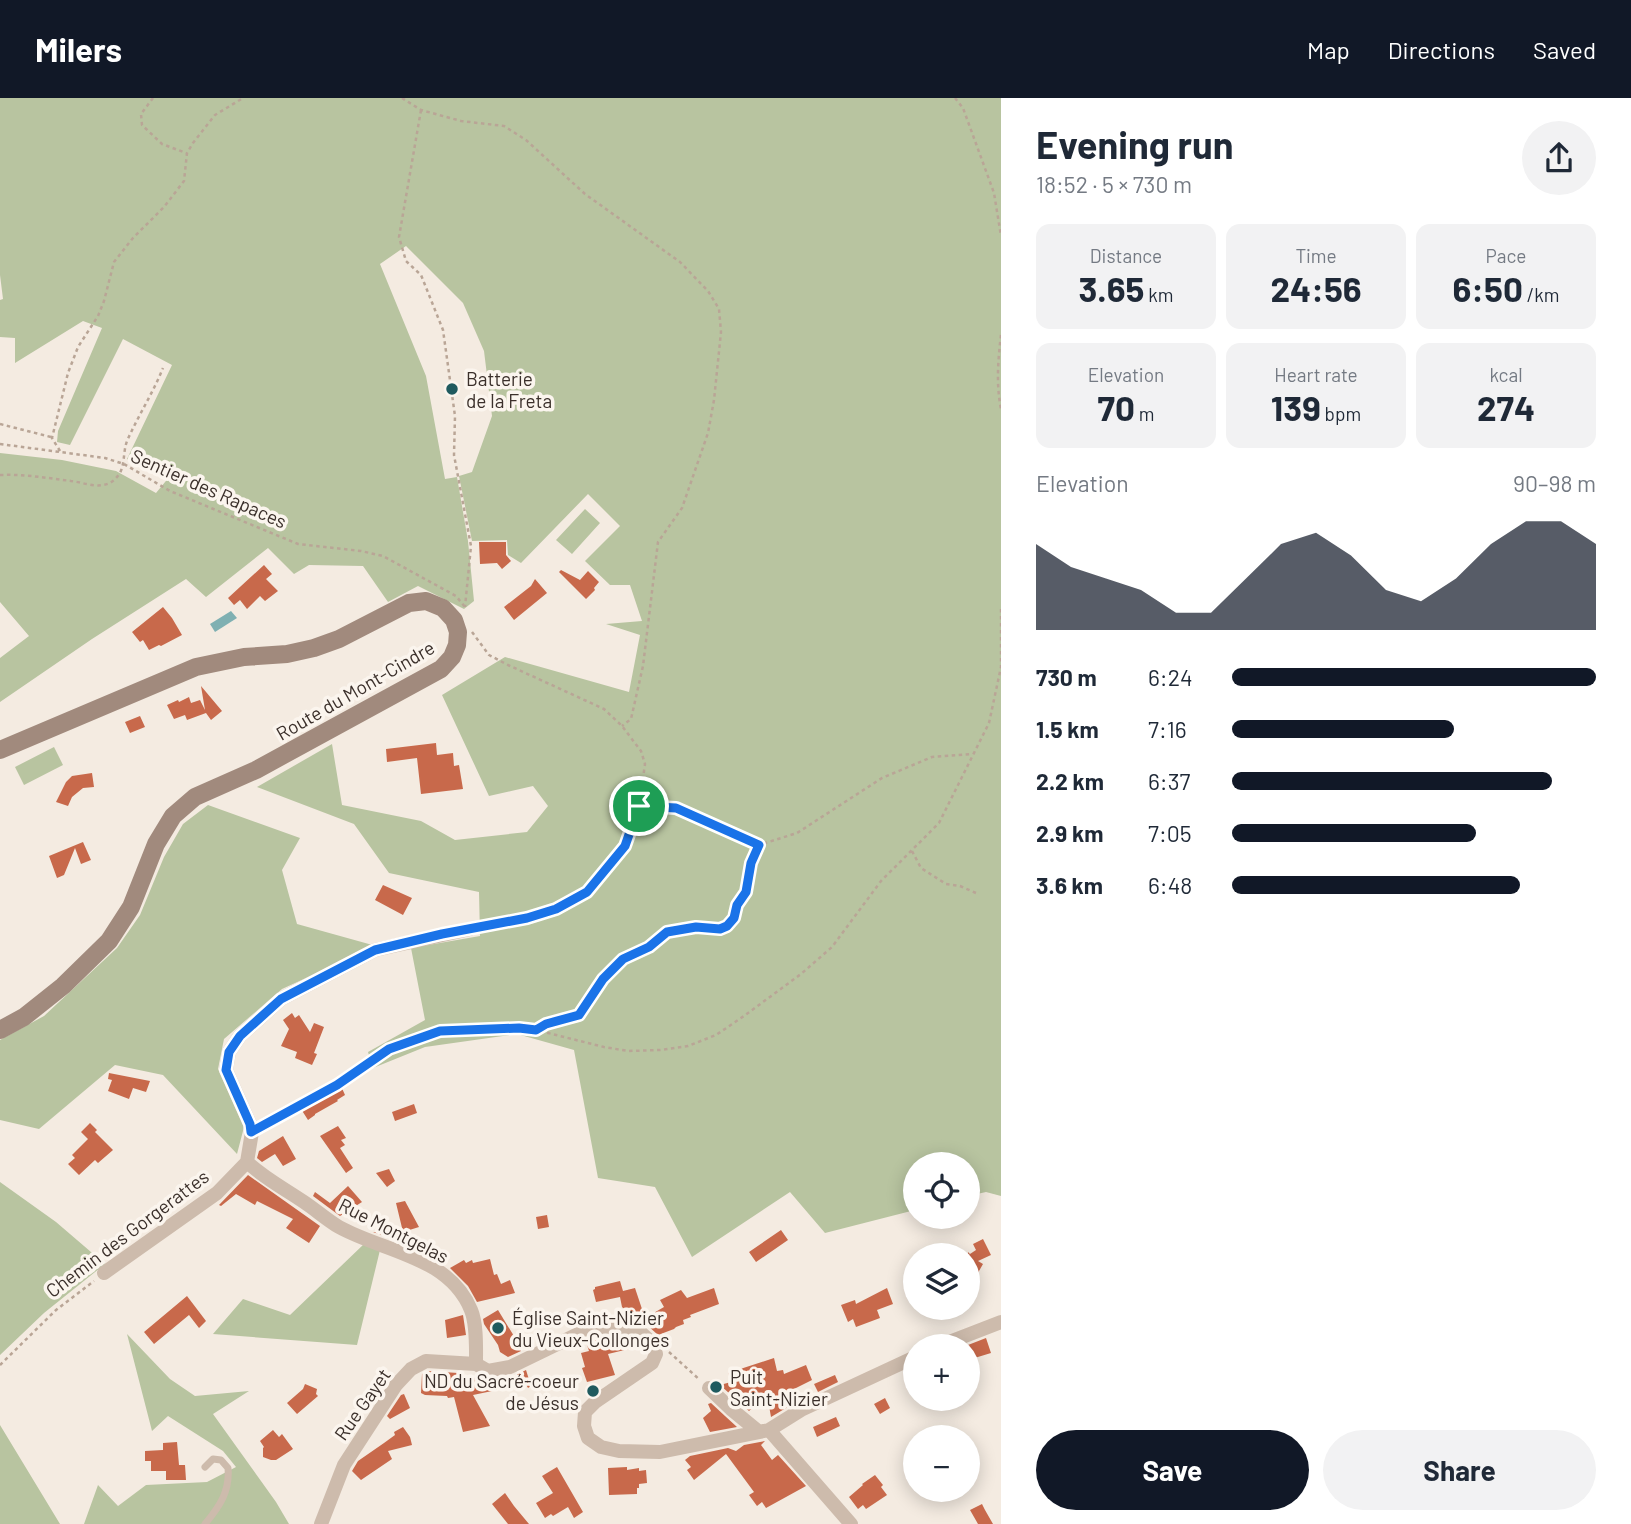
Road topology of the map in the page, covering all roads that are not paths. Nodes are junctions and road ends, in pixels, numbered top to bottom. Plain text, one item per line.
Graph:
1 (0, 750) edge
2 (470, 929) road end
3 (0, 1030) edge
4 (247, 1163) junction
5 (104, 1273) road end
6 (1001, 1322) edge
7 (970, 1334) edge
8 (903, 1363) edge
9 (476, 1364) junction
10 (709, 1388) road end
11 (764, 1431) junction
12 (205, 1467) dead end
13 (205, 1524) edge
14 (321, 1524) edge
15 (851, 1524) edge

1 - 3 street, Route du Mont-Cindre
2 - 4 street
4 - 5 street, Chemin des Gorgerattes
4 - 9 street, Rue Montgelas
6 - 7 street
8 - 11 street
9 - 11 street, Rue Gayet
9 - 14 street, Rue Gayet
10 - 11 street
11 - 15 street
12 - 13 lane

